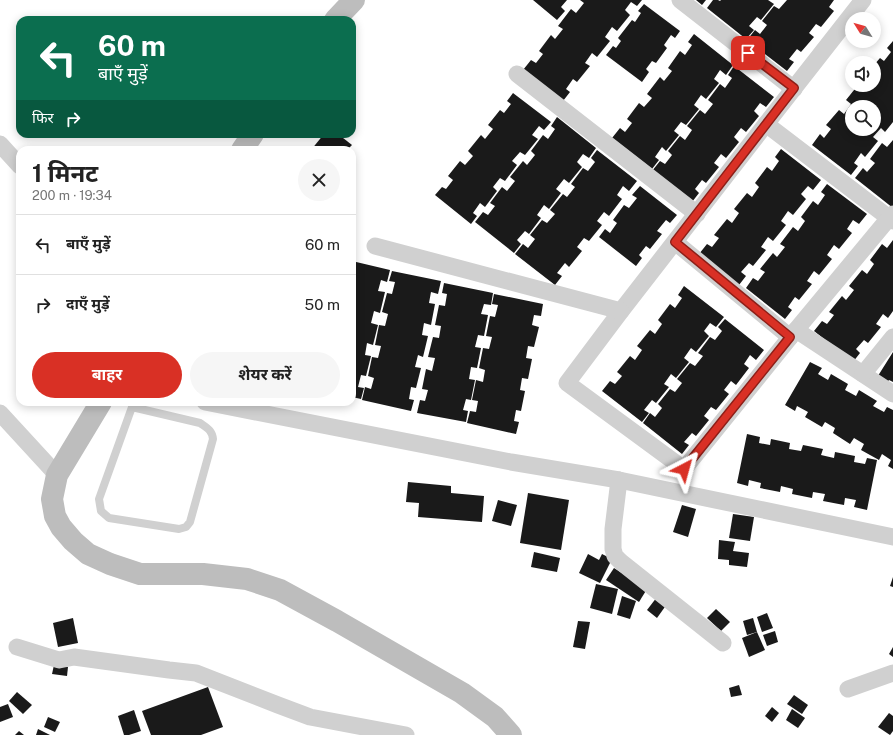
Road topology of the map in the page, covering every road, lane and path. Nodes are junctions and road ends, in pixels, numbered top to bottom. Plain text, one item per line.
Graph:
1 (354, 0) edge
2 (680, 0) edge
3 (863, 0) edge
4 (339, 16) edge
5 (516, 74) dead end
6 (794, 88) junction
7 (766, 124) junction
8 (0, 144) edge
9 (16, 162) edge
10 (697, 214) junction
11 (892, 217) edge
12 (675, 242) junction
13 (375, 246) dead end
14 (621, 311) junction
15 (793, 333) junction
16 (893, 337) edge
17 (863, 374) junction
18 (893, 394) edge
19 (99, 406) edge
20 (133, 406) edge
21 (137, 406) edge
22 (225, 406) edge
23 (0, 413) edge
24 (57, 475) junction
25 (618, 480) junction
26 (893, 537) edge
27 (723, 643) dead end
28 (17, 647) dead end
29 (893, 672) edge
30 (848, 689) dead end
31 (406, 735) edge
32 (511, 735) edge

1 - 4 street
2 - 6 street
3 - 6 street
5 - 10 street
6 - 7 street
7 - 10 street
7 - 11 street
8 - 9 street
10 - 12 street
11 - 15 street
12 - 14 street
12 - 15 street
13 - 14 street
14 - 15 street
15 - 17 street
16 - 17 street
17 - 18 street
19 - 24 street
20 - 21 lane
22 - 25 street
23 - 24 street
24 - 32 street
25 - 26 street
25 - 27 street
28 - 31 street
29 - 30 street

